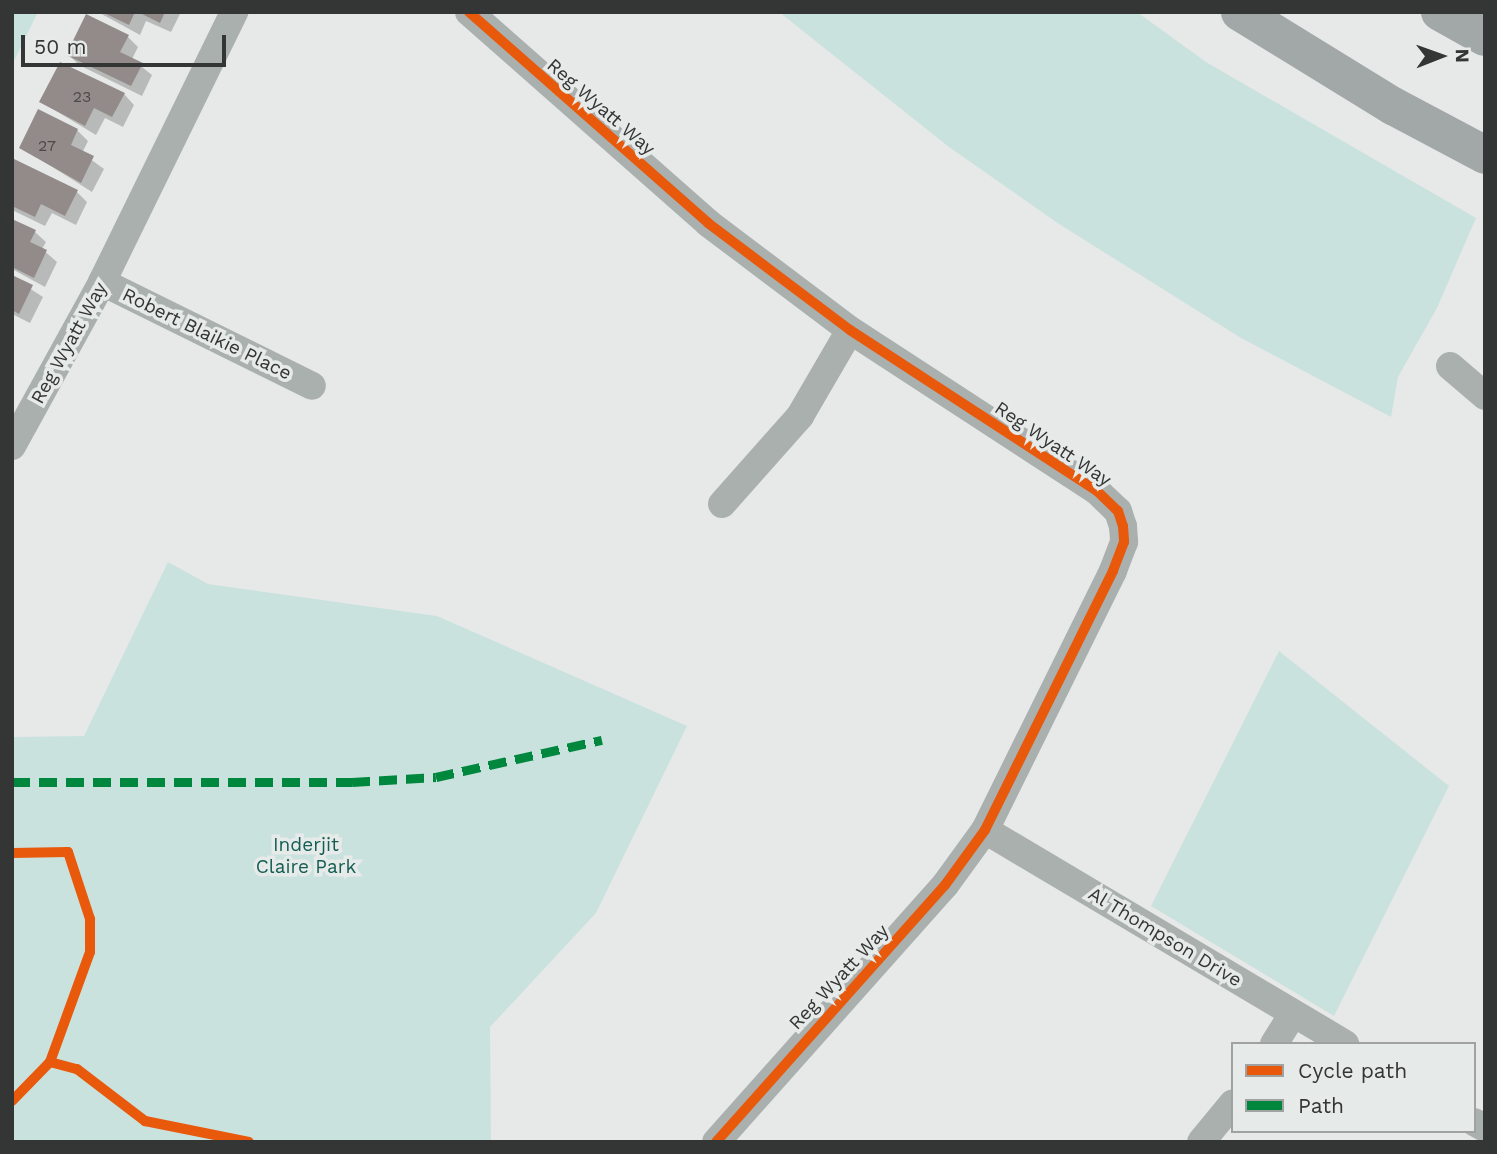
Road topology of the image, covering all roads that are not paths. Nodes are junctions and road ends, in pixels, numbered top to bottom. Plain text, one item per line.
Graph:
1 (234, 12) edge
2 (469, 12) edge
3 (1240, 12) edge
4 (1440, 12) edge
5 (1485, 37) edge
6 (1485, 155) edge
7 (102, 282) junction
8 (850, 330) junction
9 (1450, 366) dead end
10 (312, 386) dead end
11 (1485, 396) edge
12 (12, 446) edge
13 (722, 504) dead end
14 (985, 830) junction
15 (1293, 1013) junction
16 (1274, 1042) edge
17 (1342, 1042) edge
18 (1231, 1105) edge
19 (716, 1142) edge
20 (1201, 1142) edge

1 - 7 street, Reg Wyatt Way
2 - 8 street, Reg Wyatt Way
3 - 6 main road
4 - 5 main road
7 - 10 street, Robert Blaikie Place
7 - 12 street, Reg Wyatt Way
8 - 13 street
8 - 14 street, Reg Wyatt Way
9 - 11 street
14 - 15 street, Al Thompson Drive
14 - 19 street, Reg Wyatt Way
15 - 16 street
15 - 17 street, Al Thompson Drive
18 - 20 street

